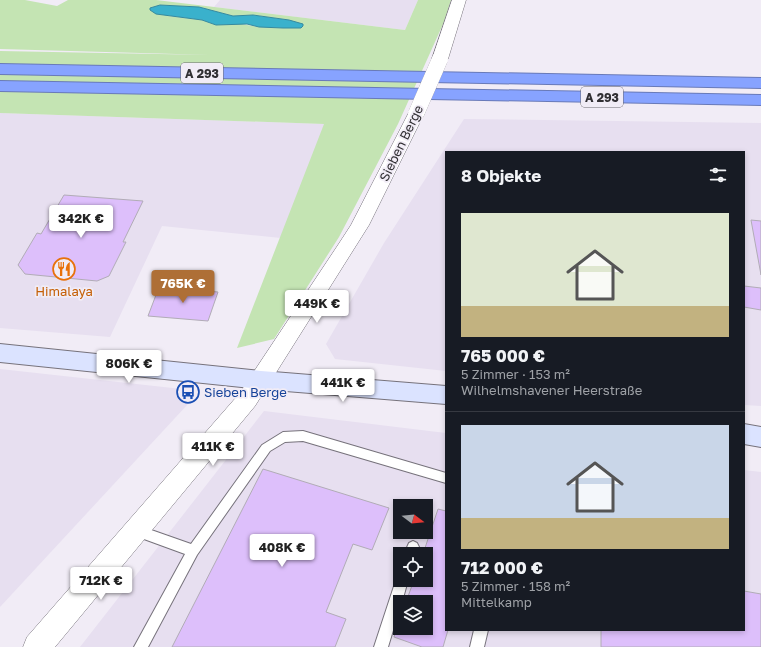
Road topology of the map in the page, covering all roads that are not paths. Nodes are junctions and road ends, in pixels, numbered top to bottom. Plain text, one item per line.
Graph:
1 (459, 0) edge
2 (0, 69) edge
3 (761, 83) edge
4 (0, 86) edge
5 (761, 100) edge
6 (0, 352) edge
7 (261, 380) junction
8 (445, 395) edge
9 (745, 434) edge
10 (761, 436) edge
11 (445, 478) edge
12 (135, 530) junction
13 (193, 551) junction
14 (400, 587) edge
15 (481, 631) edge
16 (37, 647) edge
17 (141, 647) edge
18 (381, 647) edge
19 (477, 647) edge

1 - 7 street, Sieben Berge, bridge
2 - 3 highway, A 293
4 - 5 highway, A 293
6 - 7 street
7 - 8 street
7 - 12 street, Sieben Berge
9 - 10 street
11 - 13 lane
12 - 13 lane
12 - 16 street, Sieben Berge
13 - 17 lane
14 - 18 lane
15 - 19 lane

